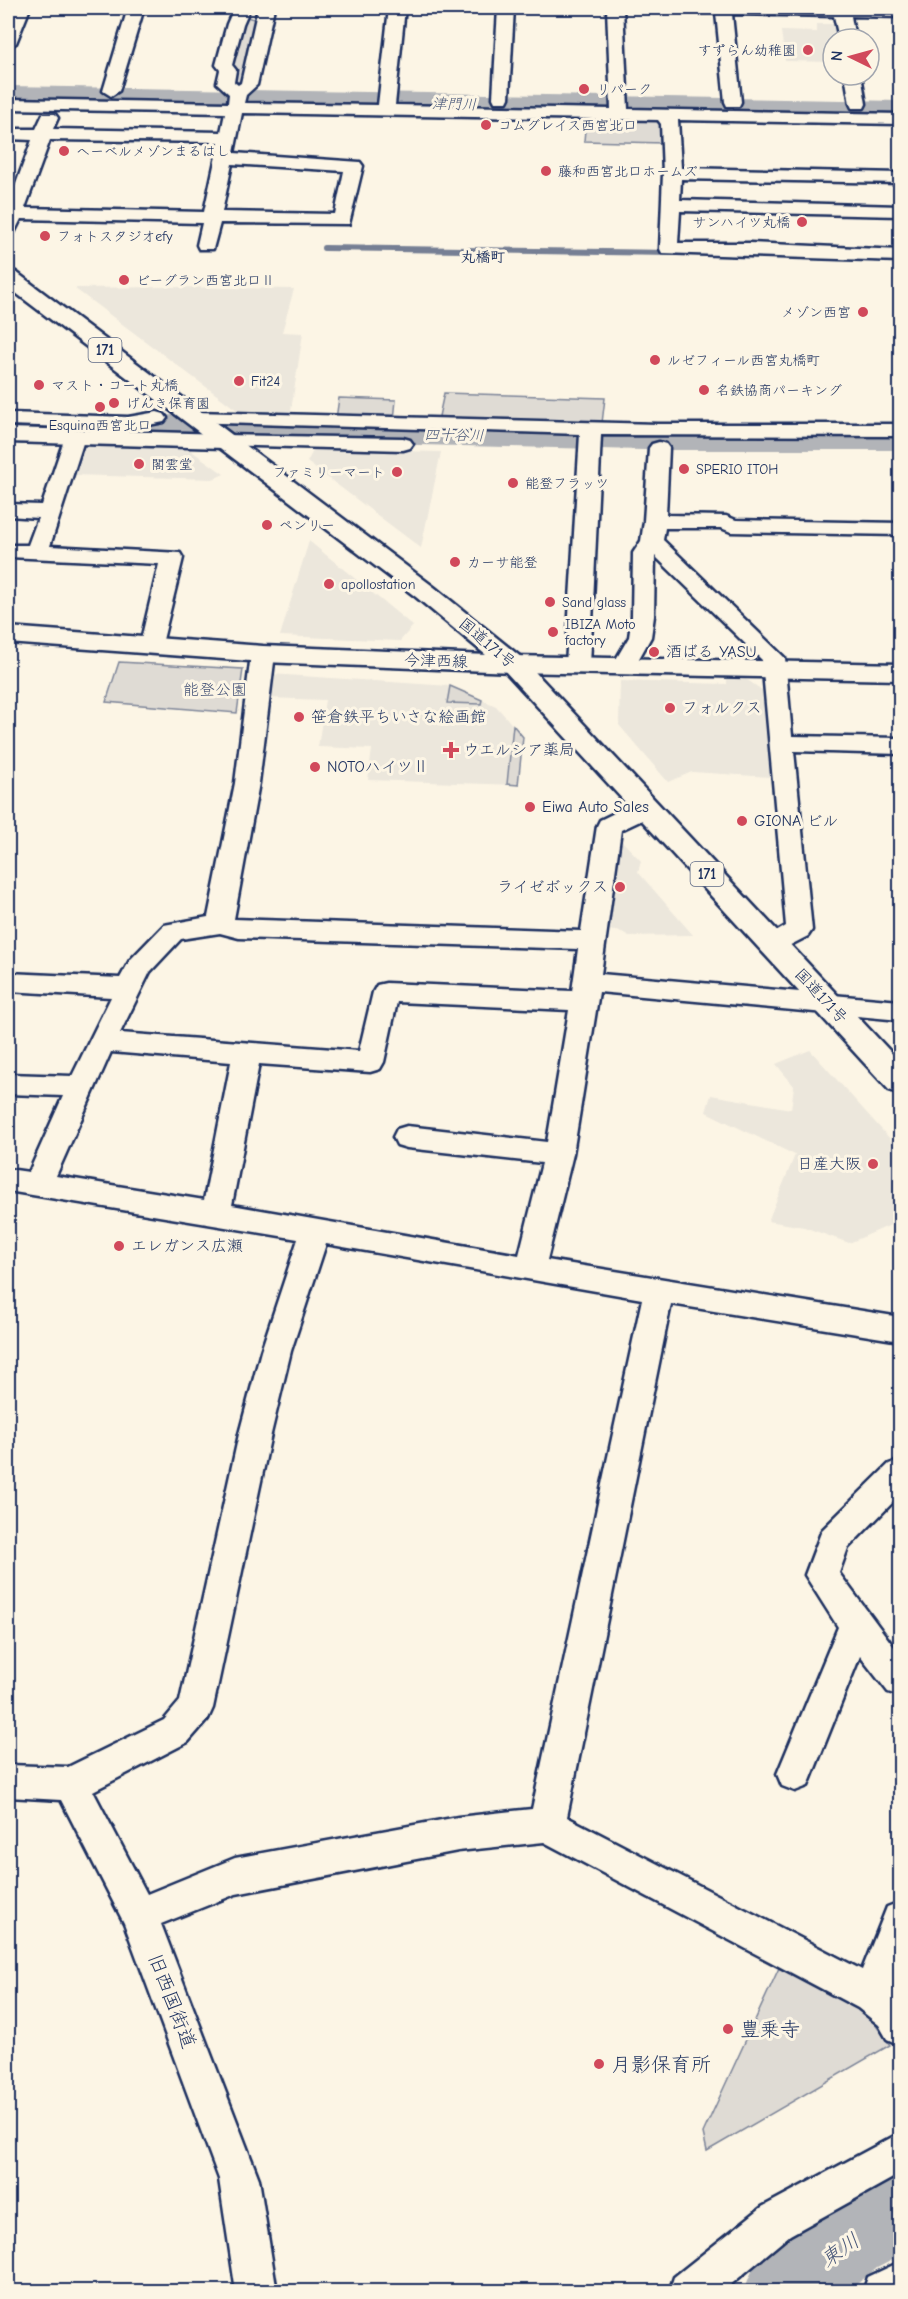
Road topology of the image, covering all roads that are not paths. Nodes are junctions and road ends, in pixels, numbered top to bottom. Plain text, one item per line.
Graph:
1 (22, 8) edge
2 (136, 8) edge
3 (242, 8) edge
4 (266, 8) edge
5 (397, 8) edge
6 (506, 8) edge
7 (615, 8) edge
8 (694, 8) edge
9 (723, 8) edge
10 (841, 9) edge
11 (900, 12) edge
12 (845, 27) edge
13 (8, 44) edge
14 (855, 87) edge
15 (8, 91) edge
16 (111, 91) junction
17 (501, 98) junction
18 (236, 100) junction
19 (733, 102) junction
20 (386, 103) junction
21 (8, 104) edge
22 (54, 104) junction
23 (858, 104) junction
24 (900, 104) edge
25 (619, 107) junction
26 (663, 116) junction
27 (900, 119) edge
28 (8, 134) edge
29 (43, 134) junction
30 (229, 137) junction
31 (224, 159) junction
32 (672, 173) junction
33 (900, 178) edge
34 (671, 205) junction
35 (900, 211) edge
36 (11, 213) edge
37 (212, 217) junction
38 (8, 231) edge
39 (206, 244) dead end
40 (900, 256) edge
41 (8, 277) edge
42 (157, 418) dead end
43 (8, 419) edge
44 (209, 429) junction
45 (900, 430) edge
46 (8, 435) edge
47 (75, 437) junction
48 (591, 437) junction
49 (426, 444) dead end
50 (900, 446) edge
51 (659, 448) junction
52 (8, 510) edge
53 (51, 512) junction
54 (900, 529) edge
55 (653, 531) junction
56 (8, 551) edge
57 (37, 552) junction
58 (8, 635) edge
59 (151, 644) junction
60 (263, 654) junction
61 (513, 664) junction
62 (578, 665) junction
63 (624, 666) junction
64 (774, 669) junction
65 (900, 672) edge
66 (781, 743) junction
67 (900, 746) edge
68 (646, 808) junction
69 (220, 924) junction
70 (593, 940) junction
71 (773, 945) junction
72 (8, 982) edge
73 (129, 988) junction
74 (586, 991) junction
75 (828, 1004) junction
76 (900, 1010) edge
77 (104, 1042) junction
78 (247, 1052) junction
79 (900, 1082) edge
80 (8, 1084) edge
81 (81, 1086) junction
82 (407, 1137) dead end
83 (559, 1154) junction
84 (8, 1180) edge
85 (38, 1184) junction
86 (216, 1214) junction
87 (315, 1231) junction
88 (530, 1269) junction
89 (659, 1291) junction
90 (900, 1329) edge
91 (900, 1474) edge
92 (856, 1625) junction
93 (900, 1681) edge
94 (795, 1774) dead end
95 (8, 1781) edge
96 (70, 1784) junction
97 (547, 1825) junction
98 (139, 1914) junction
99 (900, 1920) edge
100 (871, 1995) junction
101 (900, 2026) edge
102 (900, 2153) edge
103 (900, 2282) edge
104 (257, 2292) edge
105 (689, 2292) edge
106 (883, 2292) edge

1 - 13 street
2 - 16 street
3 - 18 street
4 - 18 street
5 - 20 street
6 - 17 street
7 - 25 street
8 - 9 street
9 - 10 street
9 - 19 street
10 - 11 street
10 - 12 street
14 - 23 street
15 - 16 street
16 - 18 street
17 - 20 street
17 - 25 street
18 - 20 street
18 - 22 street
18 - 30 street
19 - 23 street
19 - 25 street
20 - 25 street
21 - 22 street
22 - 29 street
23 - 24 street
25 - 26 street
26 - 27 street
26 - 32 street
28 - 29 street
29 - 30 street
29 - 36 street
30 - 31 street
31 - 37 street
31 - 37 street
32 - 33 street
32 - 34 street
34 - 35 street
34 - 40 street
36 - 37 street
36 - 38 street
37 - 39 street
41 - 44 main road, 国道171号 / 171
42 - 43 street
44 - 47 main road
44 - 48 street
44 - 49 street
44 - 61 main road, 国道171号 / 171
45 - 48 street
46 - 47 main road
47 - 53 street
48 - 51 street
48 - 62 street
50 - 51 street
51 - 55 street
52 - 53 street
53 - 57 street
54 - 55 street
55 - 63 street
55 - 64 street
56 - 57 street
57 - 59 street
58 - 59 main road, 今津西線
59 - 60 main road, 今津西線
60 - 61 main road, 今津西線
60 - 69 street
61 - 62 main road, 今津西線
61 - 68 main road, 国道171号 / 171
62 - 63 main road, 今津西線
63 - 64 main road, 今津西線
64 - 65 main road, 今津西線
64 - 66 street
66 - 67 street
66 - 71 street
68 - 70 street
68 - 71 main road, 国道171号 / 171
69 - 70 street
69 - 73 street
70 - 74 street
71 - 75 main road, 国道171号 / 171
72 - 73 street
73 - 77 street
74 - 75 street
74 - 78 street
74 - 83 street
75 - 76 street
75 - 79 main road, 国道171号 / 171
77 - 78 street
77 - 81 street
78 - 86 street
80 - 81 street
81 - 85 street
82 - 83 street
83 - 88 street
84 - 85 street
85 - 86 street
86 - 87 street
87 - 88 street
87 - 96 street
88 - 89 street
89 - 90 street
89 - 97 street
91 - 92 street
92 - 93 street
92 - 94 street
95 - 96 street
96 - 98 street, 旧西国街道
97 - 98 street
97 - 100 street
98 - 104 street, 旧西国街道
99 - 100 street
100 - 101 street
102 - 105 street
103 - 106 street

